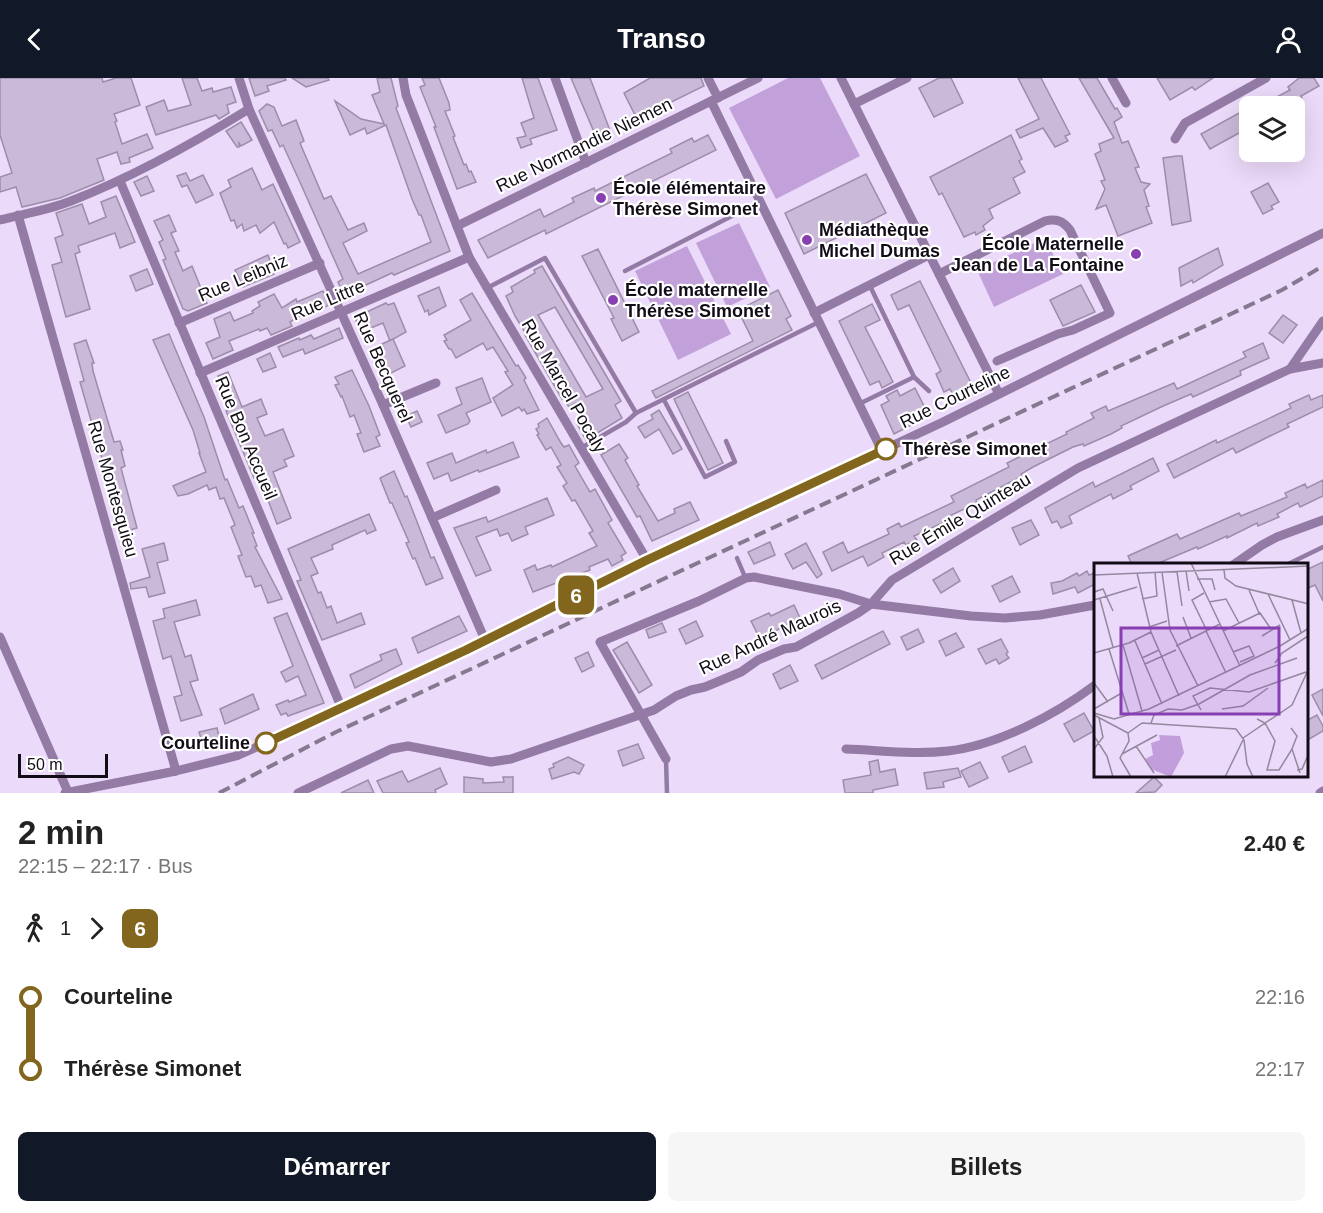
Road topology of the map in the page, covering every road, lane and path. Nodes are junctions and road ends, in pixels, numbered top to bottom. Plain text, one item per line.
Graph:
1 (239, 78) edge
2 (403, 78) edge
3 (555, 78) edge
4 (708, 78) edge
5 (758, 78) edge
6 (841, 78) edge
7 (907, 78) edge
8 (1112, 78) edge
9 (1266, 78) edge
10 (1251, 81) edge
11 (714, 100) junction
12 (1126, 103) dead end
13 (854, 104) junction
14 (249, 109) junction
15 (1175, 139) dead end
16 (586, 163) junction
17 (120, 181) junction
18 (761, 201) junction
19 (18, 215) junction
20 (0, 220) edge
21 (457, 226) junction
22 (1323, 233) edge
23 (929, 255) junction
24 (469, 258) junction
25 (320, 263) junction
26 (625, 271) dead end
27 (939, 274) junction
28 (869, 285) junction
29 (487, 288) junction
30 (341, 313) junction
31 (814, 313) junction
32 (1323, 321) edge
33 (819, 322) junction
34 (179, 323) junction
35 (997, 361) dead end
36 (1323, 363) edge
37 (1290, 369) junction
38 (200, 373) junction
39 (914, 377) junction
40 (436, 382) dead end
41 (929, 392) dead end
42 (999, 394) junction
43 (664, 400) junction
44 (860, 404) junction
45 (383, 405) junction
46 (636, 413) junction
47 (726, 441) dead end
48 (581, 448) junction
49 (882, 451) junction
50 (496, 490) dead end
51 (432, 519) junction
52 (1323, 520) edge
53 (1323, 547) edge
54 (737, 558) dead end
55 (647, 560) junction
56 (1241, 562) edge
57 (1290, 563) edge
58 (746, 578) junction
59 (871, 604) junction
60 (1094, 605) edge
61 (0, 637) edge
62 (485, 640) junction
63 (1094, 686) edge
64 (342, 708) junction
65 (640, 715) junction
66 (846, 749) dead end
67 (666, 759) joint
68 (176, 771) junction
69 (66, 793) edge
70 (298, 793) edge
71 (667, 793) edge

1 - 14 street, Rue Becquerel
2 - 21 street, Rue Marcel Pocaly
3 - 16 street
4 - 11 street
5 - 11 street, Rue Normandie Niemen
6 - 13 street
7 - 13 street
8 - 12 street
9 - 10 street
10 - 15 street
11 - 16 street, Rue Normandie Niemen
11 - 18 street
13 - 23 street
14 - 17 street
14 - 25 street, Rue Becquerel
16 - 21 street, Rue Normandie Niemen
17 - 19 street
17 - 34 street, Rue Bon Accueil
18 - 26 lane
18 - 31 street
19 - 20 street
19 - 68 street, Rue Montesquieu
21 - 24 street, Rue Marcel Pocaly
22 - 42 street, Rue Courteline
23 - 27 street
23 - 28 street
24 - 29 street, Rue Marcel Pocaly
24 - 30 street, Rue Littre
25 - 30 street, Rue Becquerel
25 - 34 street, Rue Leibniz
27 - 35 street
27 - 42 street
28 - 31 street
28 - 39 lane
29 - 46 lane
29 - 48 street, Rue Marcel Pocaly
30 - 38 street, Rue Littre
30 - 45 street, Rue Becquerel
31 - 33 street
32 - 37 street
33 - 43 lane
33 - 44 street
34 - 38 street, Rue Bon Accueil
36 - 37 street, Rue Émile Quinteau
37 - 59 street, Rue Émile Quinteau
38 - 64 street, Rue Bon Accueil
39 - 41 lane
39 - 44 lane
40 - 45 street
42 - 49 street, Rue Courteline
43 - 46 lane
43 - 47 lane
44 - 49 street
45 - 51 street, Rue Becquerel
46 - 48 lane
48 - 55 street, Rue Marcel Pocaly
49 - 55 street, Rue Courteline
50 - 51 street
51 - 62 street, Rue Becquerel
52 - 56 street
53 - 57 lane
54 - 58 lane
55 - 62 street, Rue Courteline
58 - 59 street
58 - 65 street
59 - 60 street
59 - 65 street, Rue André Maurois
61 - 69 street
62 - 64 street, Rue Courteline
63 - 66 street
64 - 68 street, Rue Courteline
65 - 67 street
65 - 70 street, Rue André Maurois
67 - 71 lane
68 - 69 street, Rue Courteline

